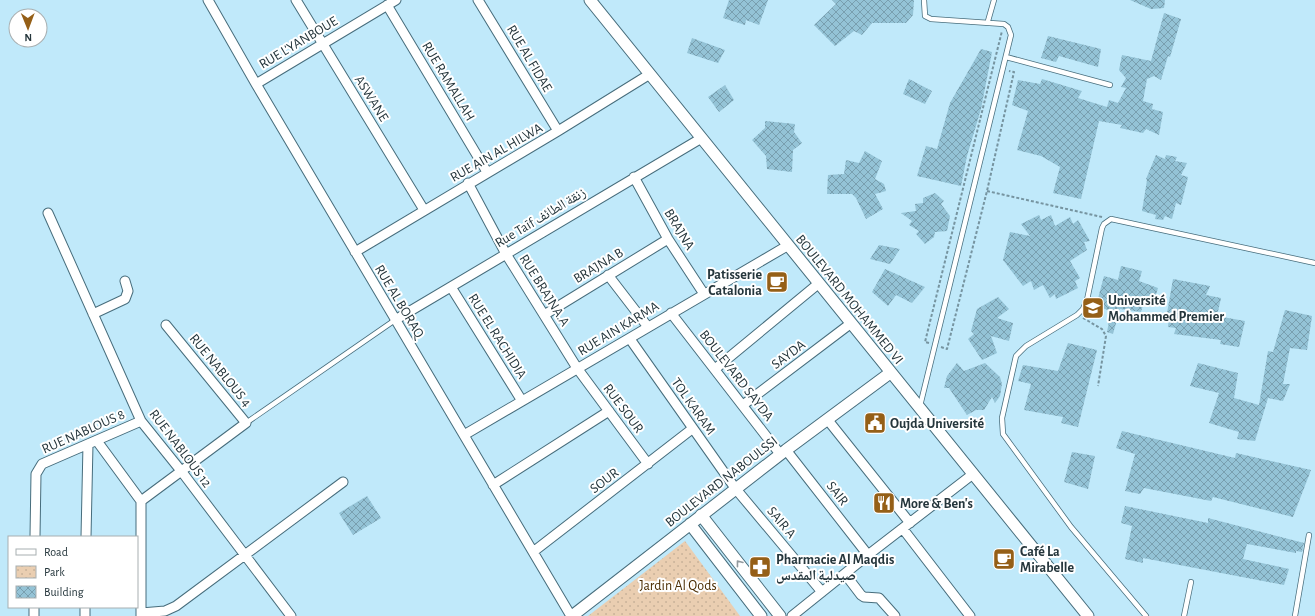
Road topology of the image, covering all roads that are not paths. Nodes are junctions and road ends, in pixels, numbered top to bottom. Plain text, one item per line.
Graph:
1 (208, 0) edge
2 (296, 0) edge
3 (396, 0) edge
4 (478, 0) edge
5 (590, 0) edge
6 (924, 0) edge
7 (994, 0) edge
8 (387, 6) junction
9 (988, 22) junction
10 (322, 44) junction
11 (1006, 57) junction
12 (650, 74) junction
13 (256, 84) junction
14 (1110, 85) dead end
15 (558, 131) junction
16 (700, 139) junction
17 (487, 172) junction
18 (634, 177) junction
19 (468, 183) junction
20 (424, 210) junction
21 (48, 213) dead end
22 (668, 240) junction
23 (787, 246) junction
24 (355, 252) junction
25 (506, 254) junction
26 (1315, 263) edge
27 (608, 275) junction
28 (124, 280) dead end
29 (818, 284) junction
30 (451, 287) junction
31 (704, 294) junction
32 (93, 314) junction
33 (670, 314) junction
34 (544, 315) junction
35 (395, 320) junction
36 (850, 324) junction
37 (166, 325) dead end
38 (648, 327) junction
39 (630, 339) junction
40 (577, 368) junction
41 (715, 369) junction
42 (890, 373) junction
43 (522, 401) junction
44 (743, 405) junction
45 (920, 408) junction
46 (609, 411) junction
47 (827, 419) junction
48 (141, 421) junction
49 (246, 423) junction
50 (692, 429) junction
51 (464, 435) junction
52 (97, 441) junction
53 (88, 444) junction
54 (783, 452) junction
55 (648, 464) junction
56 (182, 472) junction
57 (974, 474) junction
58 (343, 482) dead end
59 (493, 484) junction
60 (735, 488) junction
61 (141, 501) junction
62 (701, 515) junction
63 (910, 523) junction
64 (690, 524) junction
65 (903, 529) junction
66 (1309, 535) dead end
67 (35, 536) edge
68 (86, 536) edge
69 (533, 552) junction
70 (243, 554) junction
71 (868, 554) junction
72 (845, 574) junction
73 (1191, 582) dead end
74 (822, 592) junction
75 (141, 614) edge
76 (288, 615) edge
77 (571, 616) edge
78 (761, 616) edge
79 (780, 616) edge
80 (792, 616) edge
81 (895, 616) edge
82 (970, 616) edge
83 (1088, 616) edge
84 (1146, 616) edge
85 (1184, 616) edge
86 (1295, 616) edge

1 - 13 street, RUE AL BORAQ
2 - 10 street, ASWANE
3 - 8 street, RUE L’YANBOUE
4 - 15 street, RUE AL FIDAE
5 - 12 street, BOULEVARD MOHAMMED VI
6 - 9 lane
7 - 9 lane
8 - 10 street, RUE L’YANBOUE
8 - 17 street, RUE RAMALLAH
9 - 11 lane
10 - 13 street, RUE L’YANBOUE
10 - 20 street, ASWANE
11 - 14 lane
11 - 45 lane
12 - 15 street, RUE AIN AL HILWA
12 - 16 street, BOULEVARD MOHAMMED VI
13 - 24 street, RUE AL BORAQ
15 - 17 street, RUE AIN AL HILWA
16 - 18 street, Rue Taïf زنقة الطائف
16 - 23 street, BOULEVARD MOHAMMED VI
17 - 19 street, RUE AIN AL HILWA
18 - 22 street, BRAJNA
18 - 25 street, Rue Taïf زنقة الطائف
19 - 20 street, RUE AIN AL HILWA
19 - 25 street, RUE BRAJNA.A
20 - 24 street, RUE AIN AL HILWA
21 - 32 street, RUE NABLOUS 12
22 - 27 street, BRAJNA B
22 - 31 street, BRAJNA
23 - 29 street, BOULEVARD MOHAMMED VI
23 - 31 street, RUE AIN KARMA
24 - 35 street, RUE AL BORAQ
25 - 30 street, Rue Taïf زنقة الطائف
25 - 34 street, RUE BRAJNA.A
26 - 84 lane
27 - 34 street, BRAJNA B
27 - 38 street
28 - 32 street
29 - 36 street, BOULEVARD MOHAMMED VI
29 - 41 street
30 - 35 street, Rue Taïf زنقة الطائف
30 - 43 street, RUE EL RACHIDIA
31 - 33 street, RUE AIN KARMA
32 - 48 street, RUE NABLOUS 12
33 - 38 street, RUE AIN KARMA
33 - 41 street, BOULEVARD SAYDA
34 - 40 street, RUE BRAJNA.A
35 - 49 lane
35 - 51 street, RUE AL BORAQ
36 - 42 street, BOULEVARD MOHAMMED VI
36 - 44 street, SAYDA
37 - 49 street, RUE NABLOUS 4
38 - 39 street, RUE AIN KARMA
39 - 40 street, RUE AIN KARMA
39 - 50 street, TOL KARAM
40 - 43 street, RUE AIN KARMA
40 - 46 street, RUE SOUR
41 - 44 street, BOULEVARD SAYDA
42 - 45 street, BOULEVARD MOHAMMED VI
42 - 47 street, BOULEVARD NABOULSSI
43 - 51 street, RUE AIN KARMA
44 - 54 street, BOULEVARD SAYDA
45 - 57 street, BOULEVARD MOHAMMED VI
46 - 55 street, RUE SOUR
46 - 59 street
47 - 54 street, BOULEVARD NABOULSSI
47 - 63 street
48 - 52 street, RUE NABLOUS 8
48 - 56 street, RUE NABLOUS 12
49 - 56 street, RUE NABLOUS 4
50 - 55 street, SOUR
50 - 60 street, TOL KARAM
51 - 59 street, RUE AL BORAQ
52 - 53 street, RUE NABLOUS 8
52 - 61 street
53 - 67 street, RUE NABLOUS 8
53 - 68 street
54 - 60 street, BOULEVARD NABOULSSI
54 - 71 street, SAIR
55 - 69 street, SOUR
56 - 61 street, RUE NABLOUS 4
56 - 70 street, RUE NABLOUS 12
57 - 63 street
57 - 83 street, BOULEVARD MOHAMMED VI
58 - 70 street
59 - 69 street, RUE AL BORAQ
60 - 62 street, BOULEVARD NABOULSSI
60 - 74 street, SAIR A
61 - 75 street
62 - 64 street, BOULEVARD NABOULSSI
79 -> 62 street
63 - 65 street
64 - 77 street, BOULEVARD NABOULSSI
64 - 78 street
65 - 71 street
65 - 82 street
66 - 86 lane
69 - 77 street, RUE AL BORAQ
70 - 75 street
70 - 76 street, RUE NABLOUS 12
71 - 72 street
72 - 74 street
72 - 81 street
73 - 85 lane
74 - 80 street

